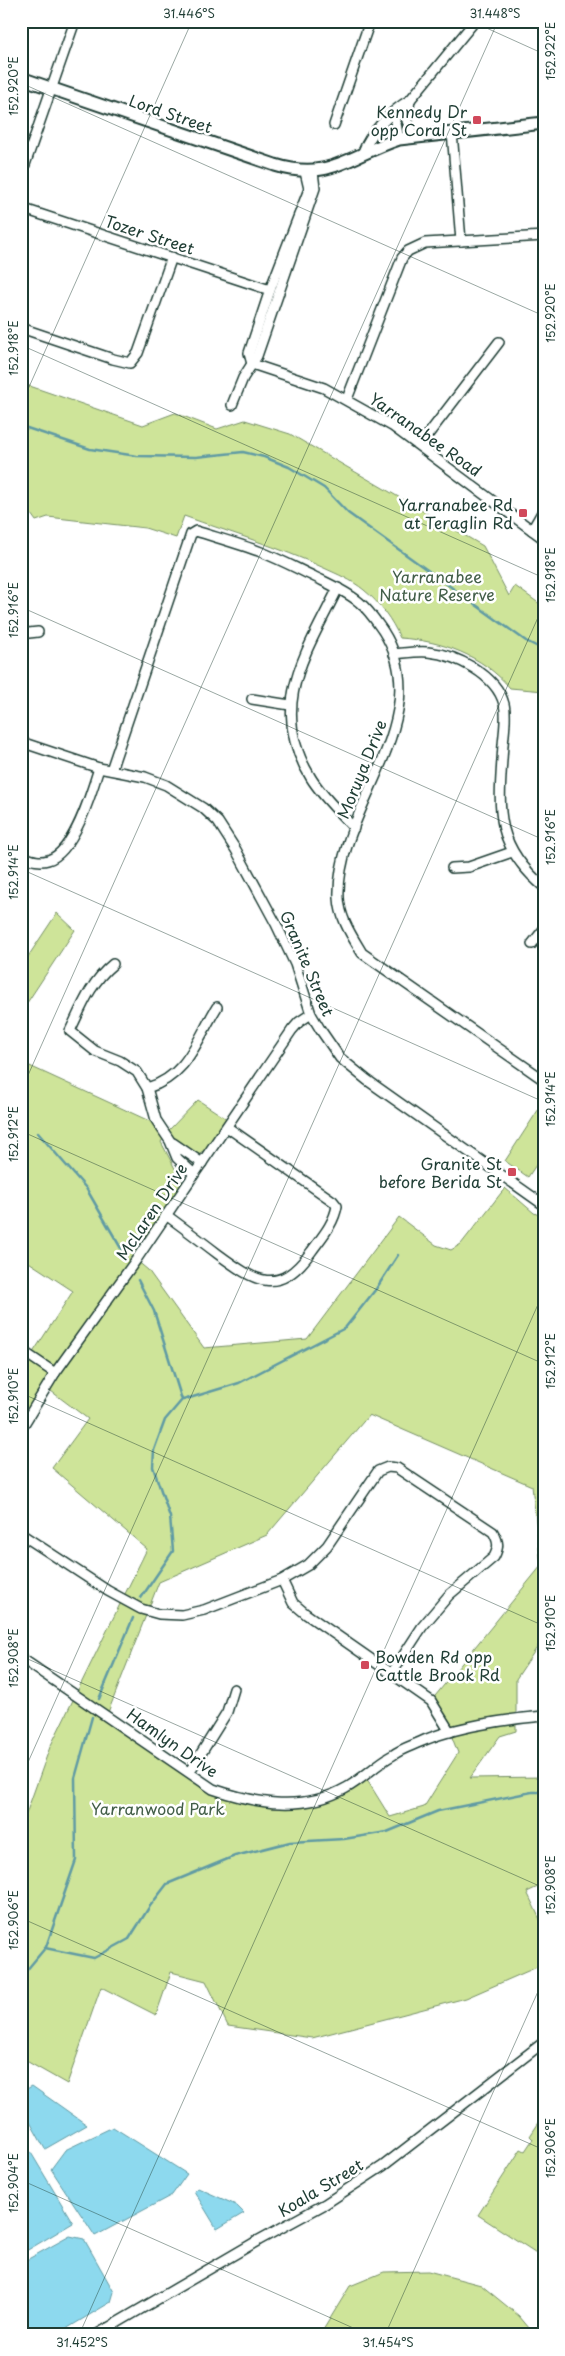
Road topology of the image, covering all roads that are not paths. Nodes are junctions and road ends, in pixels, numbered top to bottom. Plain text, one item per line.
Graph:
1 (76, 21) edge
2 (370, 21) edge
3 (475, 21) edge
4 (21, 78) edge
5 (52, 90) junction
6 (410, 100) junction
7 (394, 113) junction
8 (544, 123) edge
9 (334, 125) dead end
10 (452, 132) junction
11 (414, 137) junction
12 (399, 139) junction
13 (363, 152) junction
14 (309, 172) junction
15 (21, 176) edge
16 (21, 208) edge
17 (544, 236) edge
18 (461, 241) junction
19 (172, 258) junction
20 (270, 290) junction
21 (21, 328) edge
22 (499, 342) dead end
23 (252, 364) junction
24 (347, 399) junction
25 (232, 405) dead end
26 (420, 445) junction
27 (544, 509) edge
28 (532, 530) junction
29 (544, 539) edge
30 (338, 588) junction
31 (21, 631) edge
32 (38, 632) dead end
33 (394, 654) junction
34 (252, 699) dead end
35 (290, 704) junction
36 (21, 742) edge
37 (86, 764) junction
38 (99, 768) junction
39 (111, 770) junction
40 (94, 783) junction
41 (354, 828) junction
42 (512, 852) junction
43 (21, 856) edge
44 (452, 868) dead end
45 (544, 887) edge
46 (544, 929) edge
47 (532, 944) dead end
48 (112, 964) dead end
49 (217, 1007) dead end
50 (311, 1014) junction
51 (544, 1080) edge
52 (147, 1088) junction
53 (227, 1126) junction
54 (170, 1141) junction
55 (202, 1163) junction
56 (194, 1174) junction
57 (544, 1205) edge
58 (166, 1215) junction
59 (21, 1350) edge
60 (55, 1373) junction
61 (21, 1429) edge
62 (21, 1534) edge
63 (282, 1580) junction
64 (21, 1658) edge
65 (392, 1672) junction
66 (234, 1689) dead end
67 (544, 1716) edge
68 (450, 1732) junction
69 (190, 1771) junction
70 (544, 2042) edge
71 (96, 2335) edge

1 - 5 street
2 - 9 street
3 - 6 street
4 - 5 main road, Lord Street
5 - 14 main road, Lord Street
5 - 15 street
6 - 7 street
6 - 11 street
7 - 12 street
7 - 13 street
8 - 10 main road
10 - 11 main road
10 - 18 street
11 - 12 main road
12 - 13 main road
13 - 14 main road
14 - 20 street
14 - 23 street
16 - 19 street, Tozer Street
17 - 18 street
18 - 24 street
19 - 20 street, Tozer Street
19 - 21 street
20 - 23 street
22 - 26 street
23 - 24 street, Yarranabee Road
23 - 25 street
24 - 26 street, Yarranabee Road
26 - 28 street, Yarranabee Road
27 - 28 street
28 - 29 street, Yarranabee Road
30 - 33 street, Moruya Drive
30 - 35 street
30 - 39 street, Moruya Drive
31 - 32 street
33 - 41 street, Moruya Drive
33 - 42 street
34 - 35 street
35 - 41 street
36 - 37 street, Granite Street
37 - 38 street, Granite Street
37 - 40 street
38 - 39 street, Granite Street
38 - 40 street
39 - 50 street, Granite Street
40 - 43 street
41 - 51 street, Moruya Drive
42 - 44 street
42 - 45 street
46 - 47 street
48 - 52 street
49 - 52 street
50 - 53 street, McLaren Drive
50 - 57 street, Granite Street
52 - 54 street
53 - 55 street, McLaren Drive
53 - 58 street
54 - 55 street
54 - 56 street
55 - 56 street, McLaren Drive
56 - 58 street, McLaren Drive
58 - 60 street, McLaren Drive
59 - 60 street
60 - 61 street, McLaren Drive
62 - 63 street
63 - 65 street
63 - 65 street
64 - 69 street, Hamlyn Drive
65 - 68 street
66 - 69 street
67 - 68 street, Hamlyn Drive
68 - 69 street, Hamlyn Drive
70 - 71 street, Koala Street

